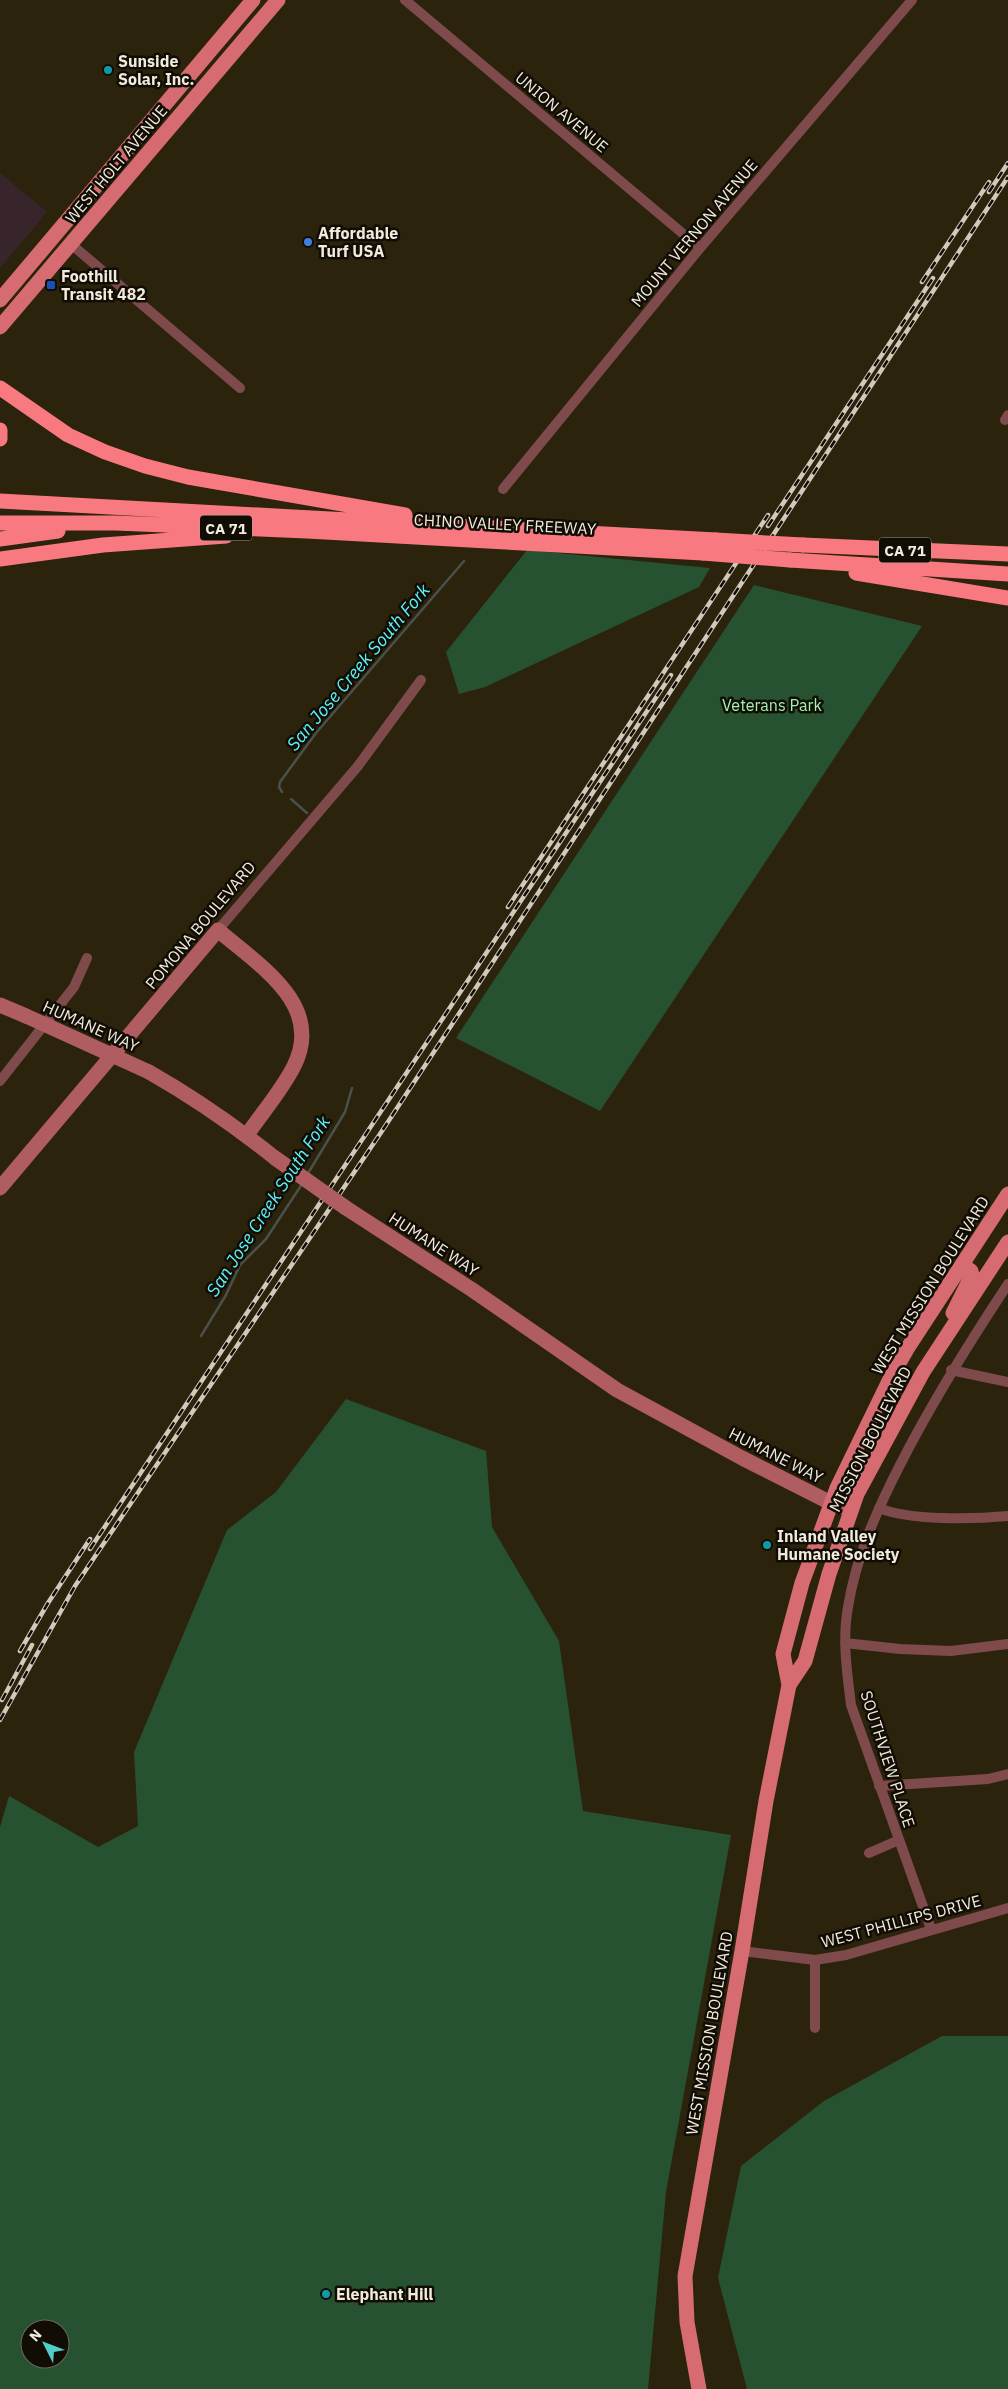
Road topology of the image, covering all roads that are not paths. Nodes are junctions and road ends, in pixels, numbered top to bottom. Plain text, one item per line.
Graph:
1 (253, 0) edge
2 (278, 0) edge
3 (405, 0) edge
4 (912, 0) edge
5 (133, 141) junction
6 (91, 221) junction
7 (72, 244) junction
8 (700, 248) junction
9 (0, 300) edge
10 (0, 327) edge
11 (0, 388) edge
12 (240, 388) dead end
13 (0, 430) edge
14 (0, 439) edge
15 (502, 489) dead end
16 (0, 501) edge
17 (0, 523) edge
18 (116, 524) junction
19 (444, 525) junction
20 (307, 531) junction
21 (563, 538) junction
22 (0, 539) edge
23 (1008, 554) edge
24 (0, 559) edge
25 (809, 562) junction
26 (1008, 574) edge
27 (1008, 598) edge
28 (421, 680) dead end
29 (218, 930) junction
30 (87, 958) dead end
31 (0, 1005) edge
32 (1, 1079) edge
33 (247, 1136) junction
34 (0, 1188) edge
35 (1008, 1194) edge
36 (1008, 1242) edge
37 (962, 1265) junction
38 (1008, 1284) edge
39 (954, 1324) junction
40 (951, 1370) junction
41 (1008, 1382) edge
42 (831, 1503) junction
43 (879, 1508) junction
44 (851, 1510) junction
45 (1008, 1516) edge
46 (845, 1643) junction
47 (1008, 1644) edge
48 (789, 1685) junction
49 (1008, 1774) edge
50 (879, 1786) junction
51 (898, 1840) junction
52 (869, 1853) dead end
53 (1008, 1908) edge
54 (931, 1930) junction
55 (742, 1951) junction
56 (815, 1960) junction
57 (815, 2028) dead end
58 (699, 2389) edge

1 - 5 main road, WEST HOLT AVENUE
2 - 6 main road, WEST HOLT AVENUE
3 - 8 street, UNION AVENUE
4 - 8 street, MOUNT VERNON AVENUE
5 - 6 main road
5 - 9 main road, WEST HOLT AVENUE
6 - 7 main road, WEST HOLT AVENUE
7 - 10 main road, WEST HOLT AVENUE
7 - 12 street
8 - 15 street, MOUNT VERNON AVENUE
11 - 19 highway
13 - 14 highway
16 - 19 highway, CHINO VALLEY FREEWAY / CA 71
17 - 18 highway, CHINO VALLEY FREEWAY / CA 71
18 - 20 highway, CHINO VALLEY FREEWAY / CA 71
18 - 22 highway
19 - 21 highway, CHINO VALLEY FREEWAY / CA 71
20 - 21 highway, CHINO VALLEY FREEWAY / CA 71
20 - 24 highway
21 - 23 highway, CHINO VALLEY FREEWAY / CA 71, bridge
21 - 25 highway, CHINO VALLEY FREEWAY / CA 71, bridge
25 - 26 highway, CHINO VALLEY FREEWAY / CA 71
25 - 27 highway
28 - 29 street, POMONA BOULEVARD
29 - 33 street
29 - 34 street, POMONA BOULEVARD
30 - 32 street
31 - 33 street, HUMANE WAY, bridge
33 - 42 street, HUMANE WAY, bridge
35 - 37 main road, WEST MISSION BOULEVARD
36 - 39 main road, MISSION BOULEVARD
37 - 39 main road
37 - 42 main road, WEST MISSION BOULEVARD
38 - 40 street, SOUTHVIEW PLACE
39 - 44 main road, MISSION BOULEVARD
40 - 41 street
40 - 43 street, SOUTHVIEW PLACE
42 - 44 street, HUMANE WAY
42 - 48 main road, MISSION BOULEVARD
43 - 45 street
43 - 46 street, SOUTHVIEW PLACE
44 - 48 main road, MISSION BOULEVARD
46 - 47 street
46 - 50 street, SOUTHVIEW PLACE
48 - 55 main road, WEST MISSION BOULEVARD
49 - 50 street
50 - 51 street, SOUTHVIEW PLACE
51 - 52 street
51 - 54 street, SOUTHVIEW PLACE
53 - 54 street, WEST PHILLIPS DRIVE
54 - 56 street, WEST PHILLIPS DRIVE
55 - 56 street, WEST PHILLIPS DRIVE
55 - 58 main road, WEST MISSION BOULEVARD
56 - 57 street

